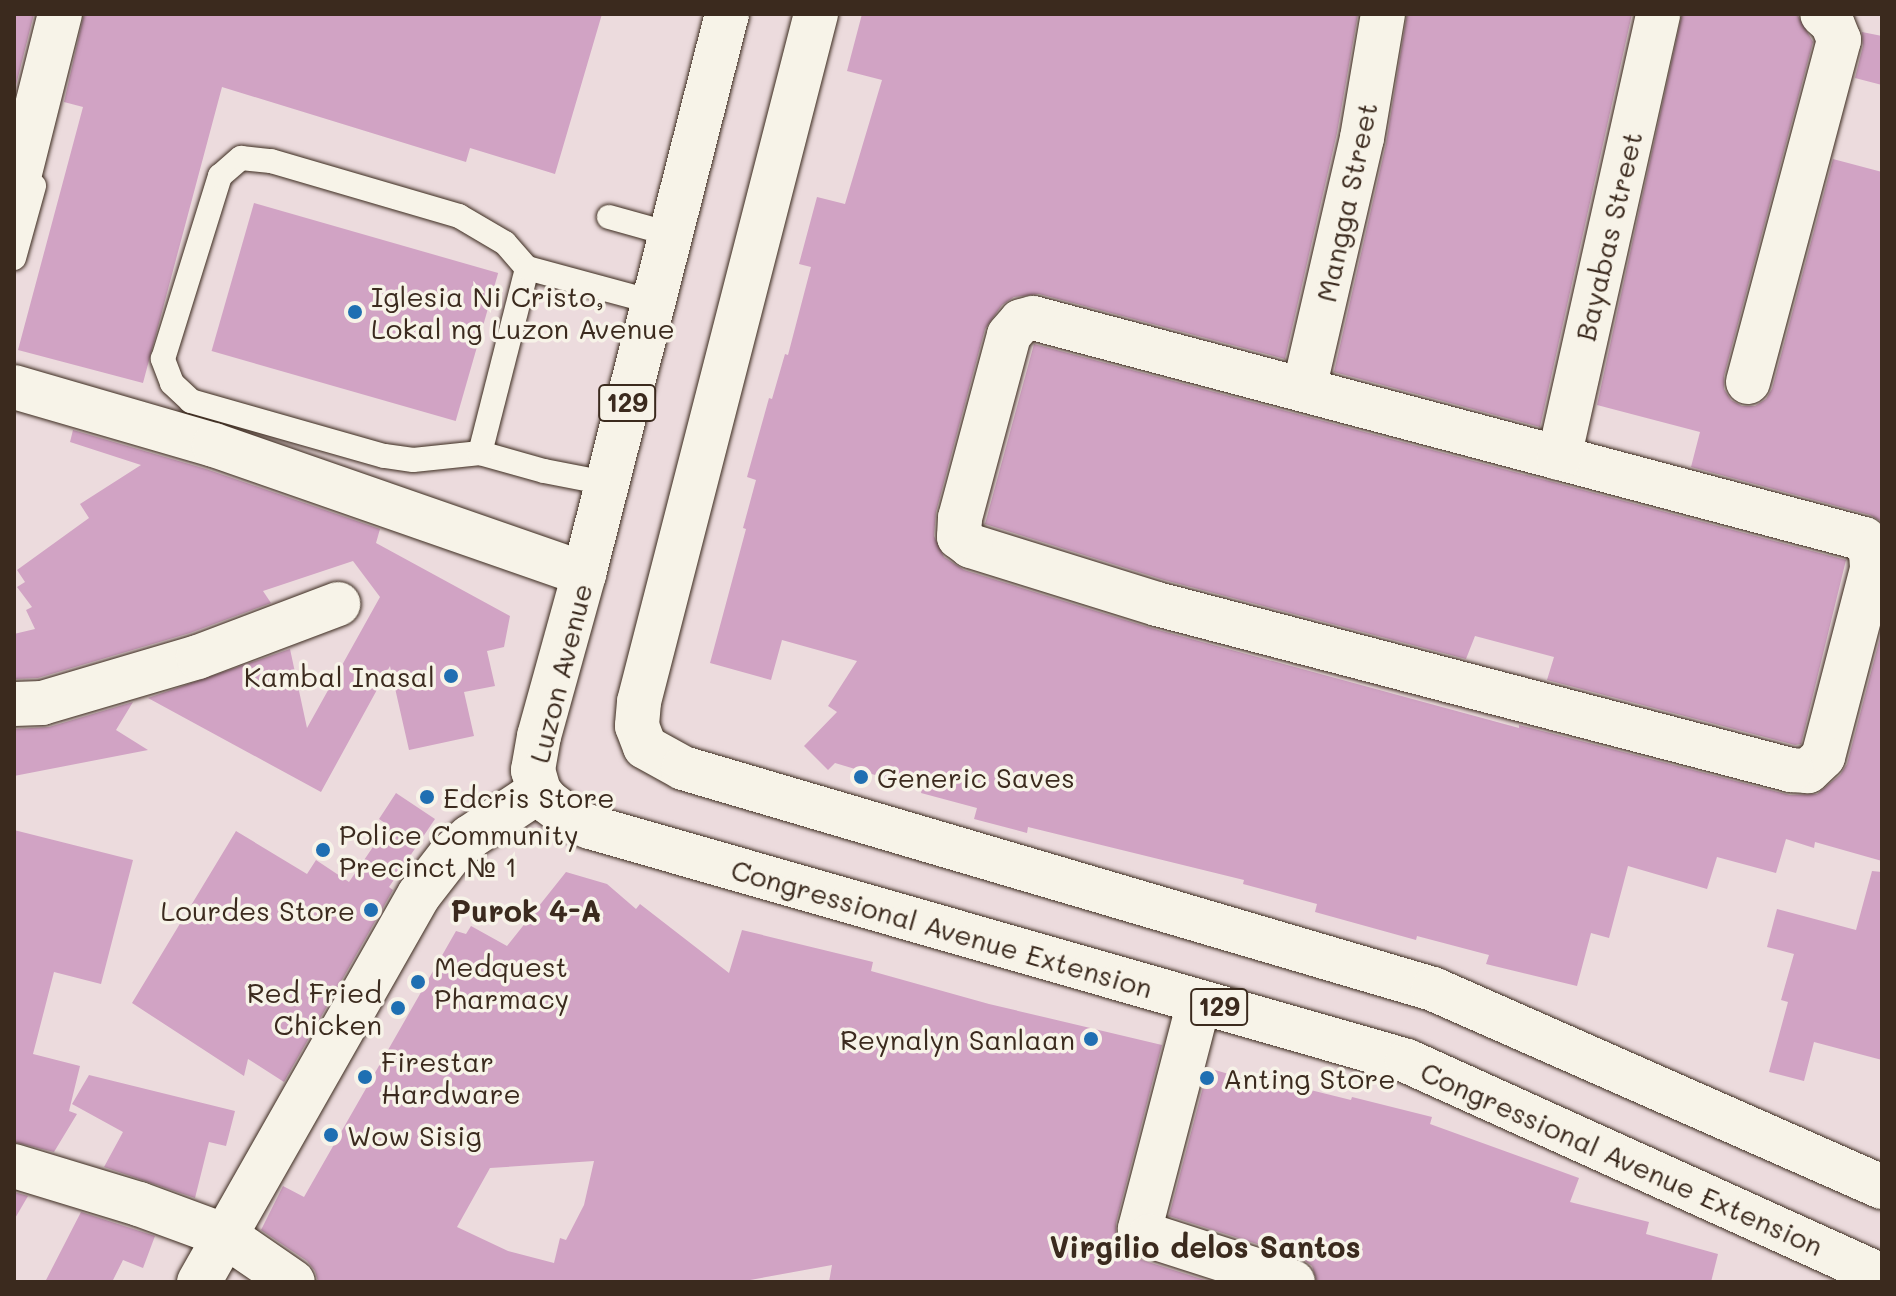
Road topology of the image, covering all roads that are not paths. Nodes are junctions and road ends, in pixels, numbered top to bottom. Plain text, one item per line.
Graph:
1 (60, 14) edge
2 (81, 14) edge
3 (727, 14) edge
4 (816, 14) edge
5 (1383, 14) edge
6 (1658, 14) edge
7 (1831, 27) edge
8 (22, 142) edge
9 (14, 197) edge
10 (609, 217) dead end
11 (670, 234) junction
12 (14, 258) edge
13 (527, 268) junction
14 (653, 302) junction
15 (1748, 382) dead end
16 (14, 387) edge
17 (1304, 389) junction
18 (480, 453) junction
19 (1559, 458) junction
20 (606, 483) junction
21 (584, 574) junction
22 (338, 604) dead end
23 (14, 704) edge
24 (539, 791) junction
25 (1199, 1002) junction
26 (14, 1166) edge
27 (1882, 1187) edge
28 (226, 1236) junction
29 (1882, 1276) edge
30 (199, 1282) edge
31 (293, 1282) edge
32 (1293, 1282) edge

1 - 8 street
2 - 12 lane
3 - 11 street, Luzon Avenue / 129
4 - 27 street
5 - 17 street, Mangga Street
6 - 19 street, Bayabas Street
7 - 15 street
8 - 9 street
10 - 11 lane
11 - 14 street, Luzon Avenue / 129
13 - 14 lane
13 - 18 lane
13 - 18 lane
14 - 20 street, Luzon Avenue / 129
16 - 21 street
17 - 19 street
17 - 19 street
18 - 20 lane
20 - 21 street, Luzon Avenue / 129
21 - 24 street, Luzon Avenue / 129
22 - 23 street
24 - 25 street, Congressional Avenue Extension / 129
24 - 28 street, Luzon Avenue
25 - 29 street, Congressional Avenue Extension / 129
25 - 32 street
26 - 28 street
28 - 30 street, Luzon Avenue
28 - 31 street

